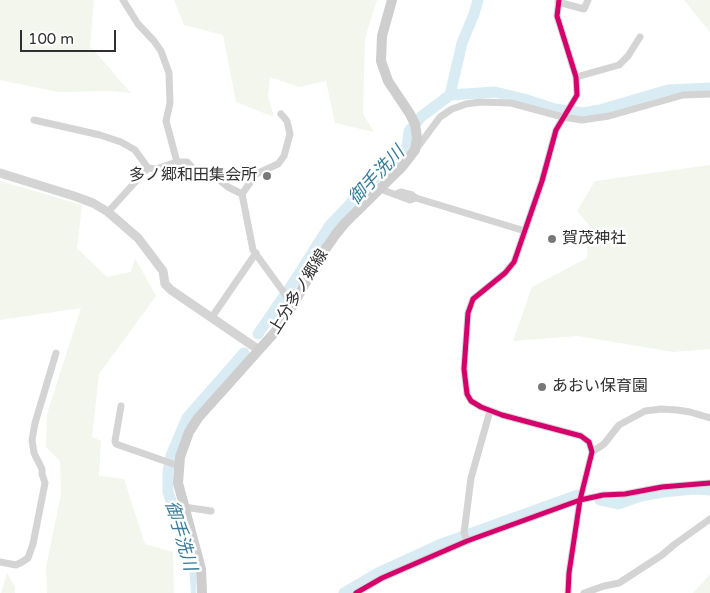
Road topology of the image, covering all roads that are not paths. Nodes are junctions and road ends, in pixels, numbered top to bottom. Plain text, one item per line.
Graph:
1 (123, 0) edge
2 (392, 0) edge
3 (588, 0) edge
4 (558, 1) edge
5 (640, 37) dead end
6 (576, 77) junction
7 (710, 94) edge
8 (281, 114) dead end
9 (564, 116) junction
10 (34, 120) dead end
11 (415, 150) junction
12 (177, 162) junction
13 (148, 168) junction
14 (0, 173) edge
15 (380, 189) junction
16 (242, 194) junction
17 (108, 212) junction
18 (525, 231) junction
19 (256, 253) junction
20 (291, 302) junction
21 (212, 317) junction
22 (259, 350) junction
23 (56, 353) dead end
24 (121, 406) dead end
25 (490, 411) junction
26 (710, 418) edge
27 (592, 452) junction
28 (176, 466) junction
29 (710, 483) edge
30 (580, 500) junction
31 (184, 507) junction
32 (211, 511) dead end
33 (710, 519) edge
34 (466, 538) junction
35 (0, 562) edge
36 (594, 591) edge
37 (202, 593) edge
38 (356, 593) edge
39 (568, 593) edge
40 (584, 593) edge

1 - 12 street
2 - 11 main road
3 - 4 street
4 - 6 street
5 - 6 street
6 - 9 street
7 - 9 street
8 - 16 street
9 - 11 street
9 - 18 street
10 - 13 street
11 - 15 main road, 上分多ノ郷線
12 - 13 street
12 - 16 street
13 - 17 street
14 - 17 street
15 - 18 street
15 - 20 main road, 上分多ノ郷線
16 - 19 street
17 - 21 street
18 - 25 street
19 - 20 street
19 - 21 street
20 - 22 main road, 上分多ノ郷線
21 - 22 street
22 - 28 main road, 上分多ノ郷線
23 - 35 street
24 - 28 street
25 - 27 street
25 - 34 street
26 - 27 street
27 - 30 street
28 - 31 main road, 上分多ノ郷線
29 - 30 street
30 - 34 street
30 - 39 street
31 - 32 street
31 - 37 main road, 上分多ノ郷線
33 - 36 street
34 - 38 street
36 - 40 street

